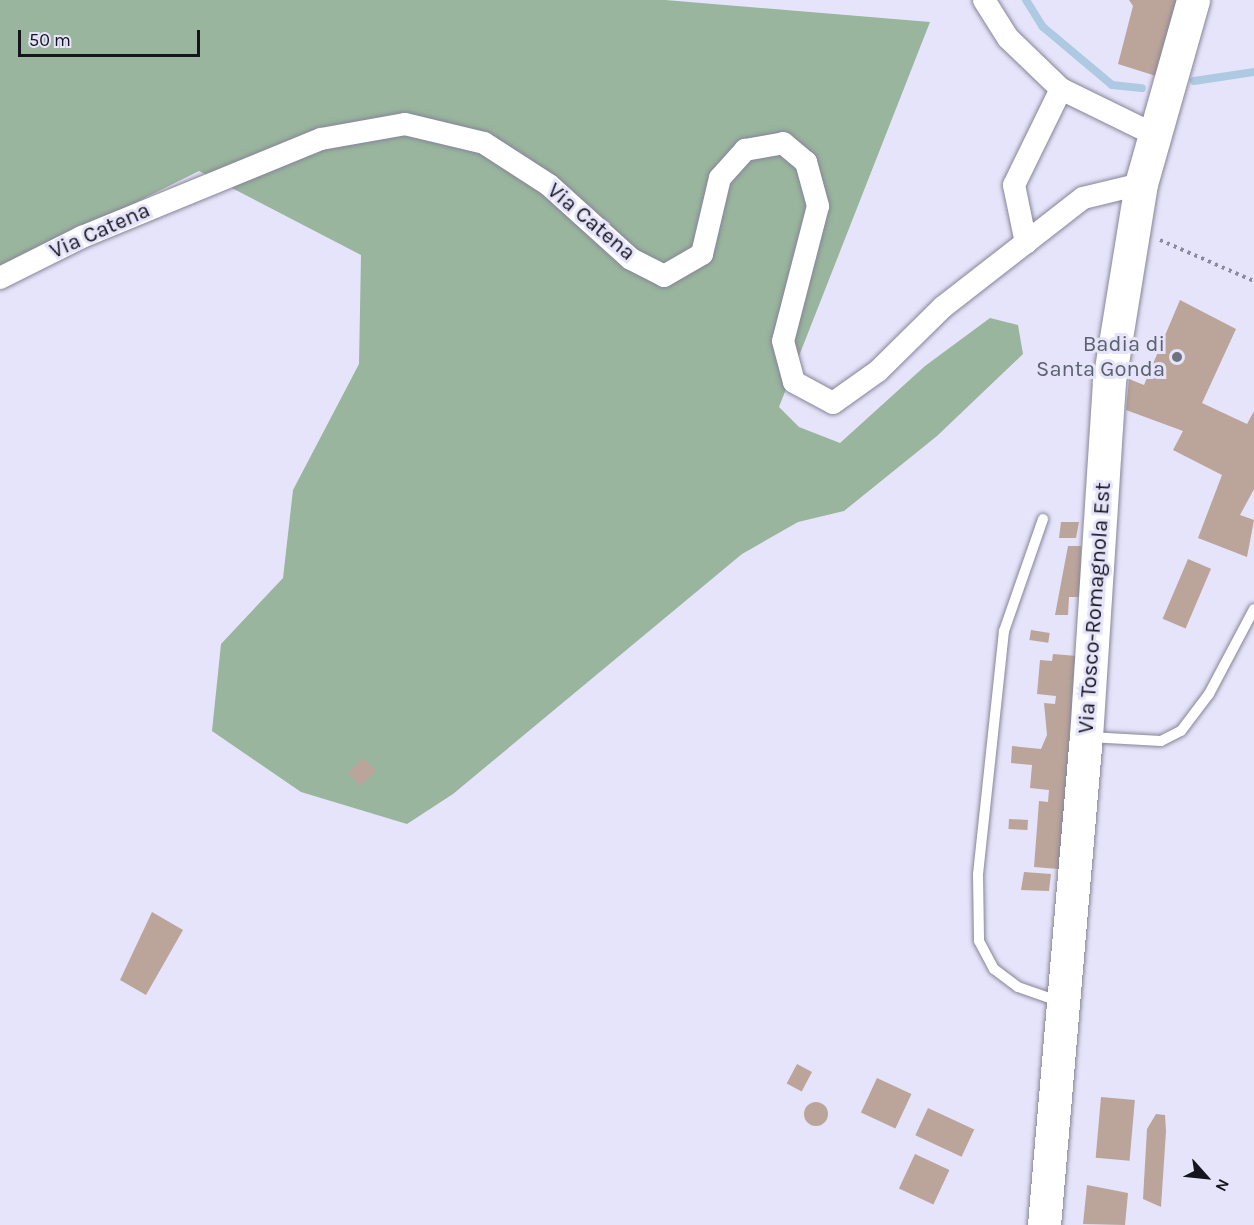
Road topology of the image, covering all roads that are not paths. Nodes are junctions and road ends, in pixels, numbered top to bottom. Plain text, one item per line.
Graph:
1 (984, 0) edge
2 (1193, 0) edge
3 (1061, 89) junction
4 (1153, 134) junction
5 (1141, 184) junction
6 (1026, 243) junction
7 (0, 278) edge
8 (1043, 519) dead end
9 (1254, 609) edge
10 (1251, 623) edge
11 (1086, 737) junction
12 (1064, 1003) junction
13 (1044, 1225) edge

1 - 3 street
2 - 4 main road, Via Tosco-Romagnola Est
3 - 4 street
3 - 6 street
4 - 5 main road, Via Tosco-Romagnola Est
5 - 6 street, Via Catena
5 - 11 main road, Via Tosco-Romagnola Est
6 - 7 street, Via Catena
8 - 12 lane
9 - 10 lane
10 - 11 lane
11 - 12 main road, Via Tosco-Romagnola Est
12 - 13 main road, Via Tosco-Romagnola Est

